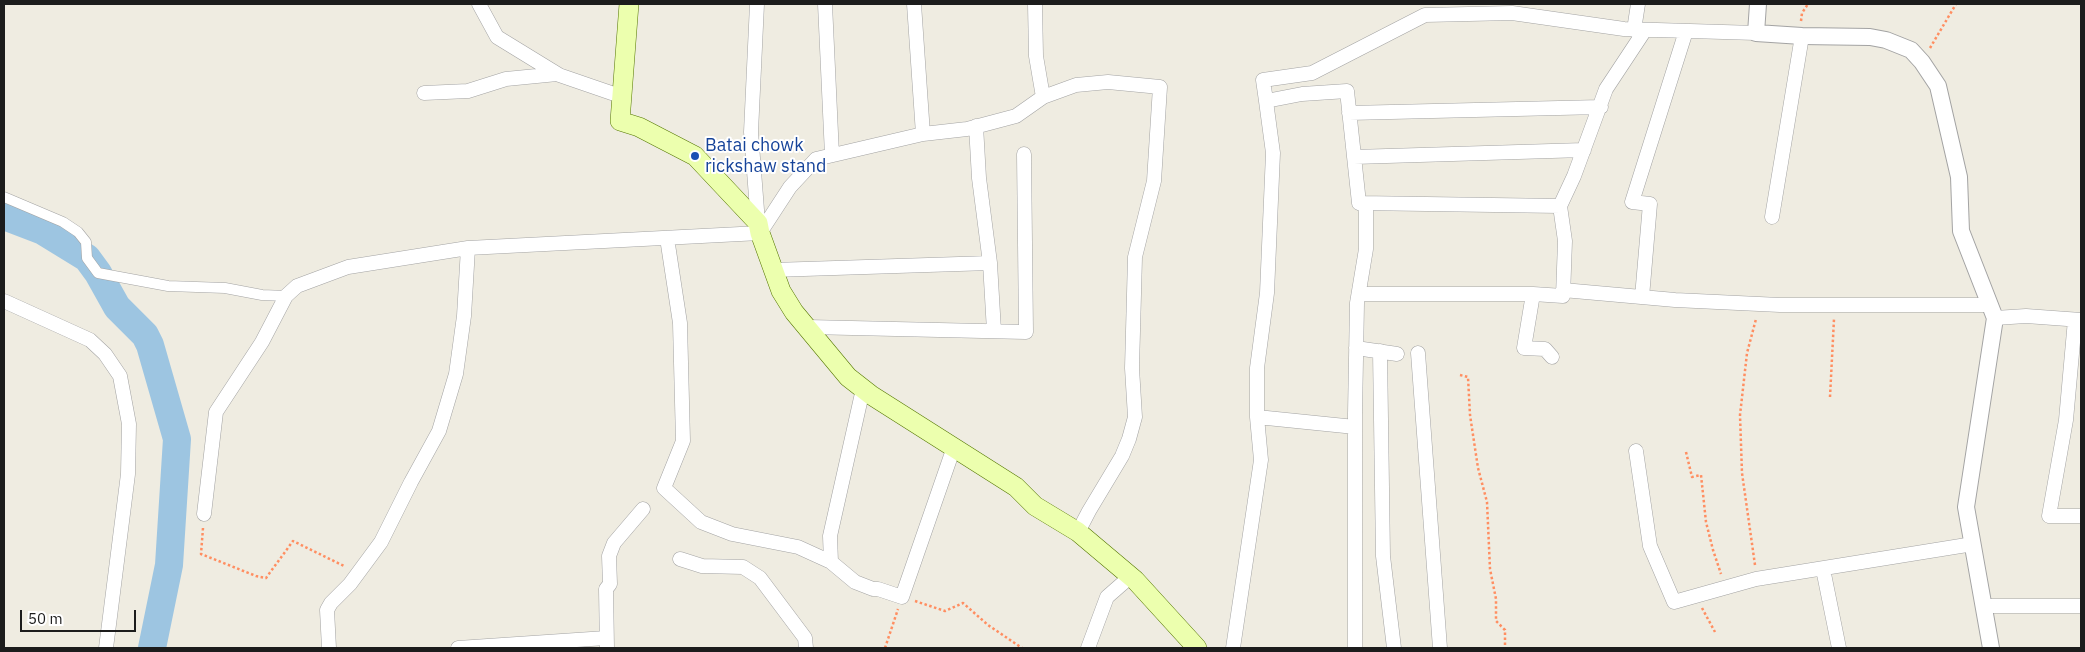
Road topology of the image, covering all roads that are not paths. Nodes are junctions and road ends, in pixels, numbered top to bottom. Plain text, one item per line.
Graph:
1 (479, 4) edge
2 (629, 4) edge
3 (757, 4) edge
4 (825, 4) edge
5 (914, 4) edge
6 (1035, 4) edge
7 (1638, 4) edge
8 (1758, 4) edge
9 (1452, 9) edge
10 (1640, 30) junction
11 (1686, 31) junction
12 (1756, 33) junction
13 (1802, 36) junction
14 (557, 74) junction
15 (424, 93) dead end
16 (1043, 96) junction
17 (623, 97) junction
18 (1266, 101) junction
19 (1601, 107) junction
20 (1349, 113) junction
21 (976, 126) junction
22 (923, 134) junction
23 (1584, 150) junction
24 (832, 154) junction
25 (1024, 154) dead end
26 (1354, 158) junction
27 (4, 197) edge
28 (1359, 203) junction
29 (1560, 206) junction
30 (1772, 217) dead end
31 (759, 228) junction
32 (667, 238) junction
33 (468, 248) junction
34 (990, 263) junction
35 (773, 270) junction
36 (1563, 290) junction
37 (1359, 294) junction
38 (1533, 294) junction
39 (286, 296) junction
40 (1642, 297) junction
41 (4, 301) edge
42 (1993, 312) junction
43 (2078, 320) edge
44 (808, 327) junction
45 (994, 331) junction
46 (1356, 348) junction
47 (1380, 351) junction
48 (1418, 353) dead end
49 (1397, 354) dead end
50 (1552, 357) dead end
51 (864, 389) junction
52 (1257, 417) junction
53 (1355, 427) junction
54 (954, 446) junction
55 (1636, 451) dead end
56 (643, 509) dead end
57 (204, 514) road end
58 (2081, 516) edge
59 (1078, 532) junction
60 (1972, 544) junction
61 (680, 559) dead end
62 (831, 562) junction
63 (1823, 569) junction
64 (1131, 576) junction
65 (1983, 606) junction
66 (2081, 606) edge
67 (607, 643) edge
68 (545, 645) edge
69 (106, 648) edge
70 (329, 648) edge
71 (458, 648) edge
72 (806, 648) edge
73 (1088, 648) edge
74 (1196, 648) edge
75 (1233, 648) edge
76 (1355, 648) edge
77 (1394, 648) edge
78 (1440, 648) edge
79 (1839, 648) edge
80 (1991, 648) edge

1 - 14 street
2 - 17 main road
3 - 31 street
4 - 24 street
5 - 22 street
6 - 16 street
7 - 10 street
8 - 12 street
9 - 10 street
9 - 18 street
10 - 11 street
10 - 19 street
11 - 12 street
11 - 40 street
12 - 13 street
13 - 30 street
13 - 42 street
14 - 15 street
14 - 17 street
16 - 21 street
16 - 59 street
17 - 31 main road
18 - 20 street
18 - 52 street
19 - 20 street
19 - 23 street
20 - 26 street
21 - 22 street
21 - 34 street
22 - 24 street
23 - 26 street
23 - 29 street
24 - 31 street
25 - 45 street
26 - 28 street
27 - 39 street
28 - 29 street
28 - 37 street
29 - 36 street
31 - 32 street
31 - 35 main road
32 - 33 street
32 - 62 street
33 - 39 street
33 - 70 street
34 - 35 street
34 - 45 street
35 - 44 main road
36 - 38 street
36 - 40 street
37 - 38 street
37 - 46 street
38 - 50 street
39 - 57 street
40 - 42 street
41 - 69 street
42 - 43 street
42 - 60 street
43 - 58 street
44 - 45 street
44 - 51 main road
46 - 47 street
46 - 53 street
47 - 49 street
47 - 77 street
48 - 78 street
51 - 54 main road
51 - 62 street
52 - 53 street
52 - 75 street
53 - 76 street
54 - 59 main road
54 - 62 street
55 - 63 street
56 - 67 street
59 - 64 main road
60 - 63 street
60 - 65 street
61 - 72 street
63 - 79 street
64 - 73 street
64 - 74 main road
65 - 66 street
65 - 80 street
67 - 68 street
68 - 71 street

